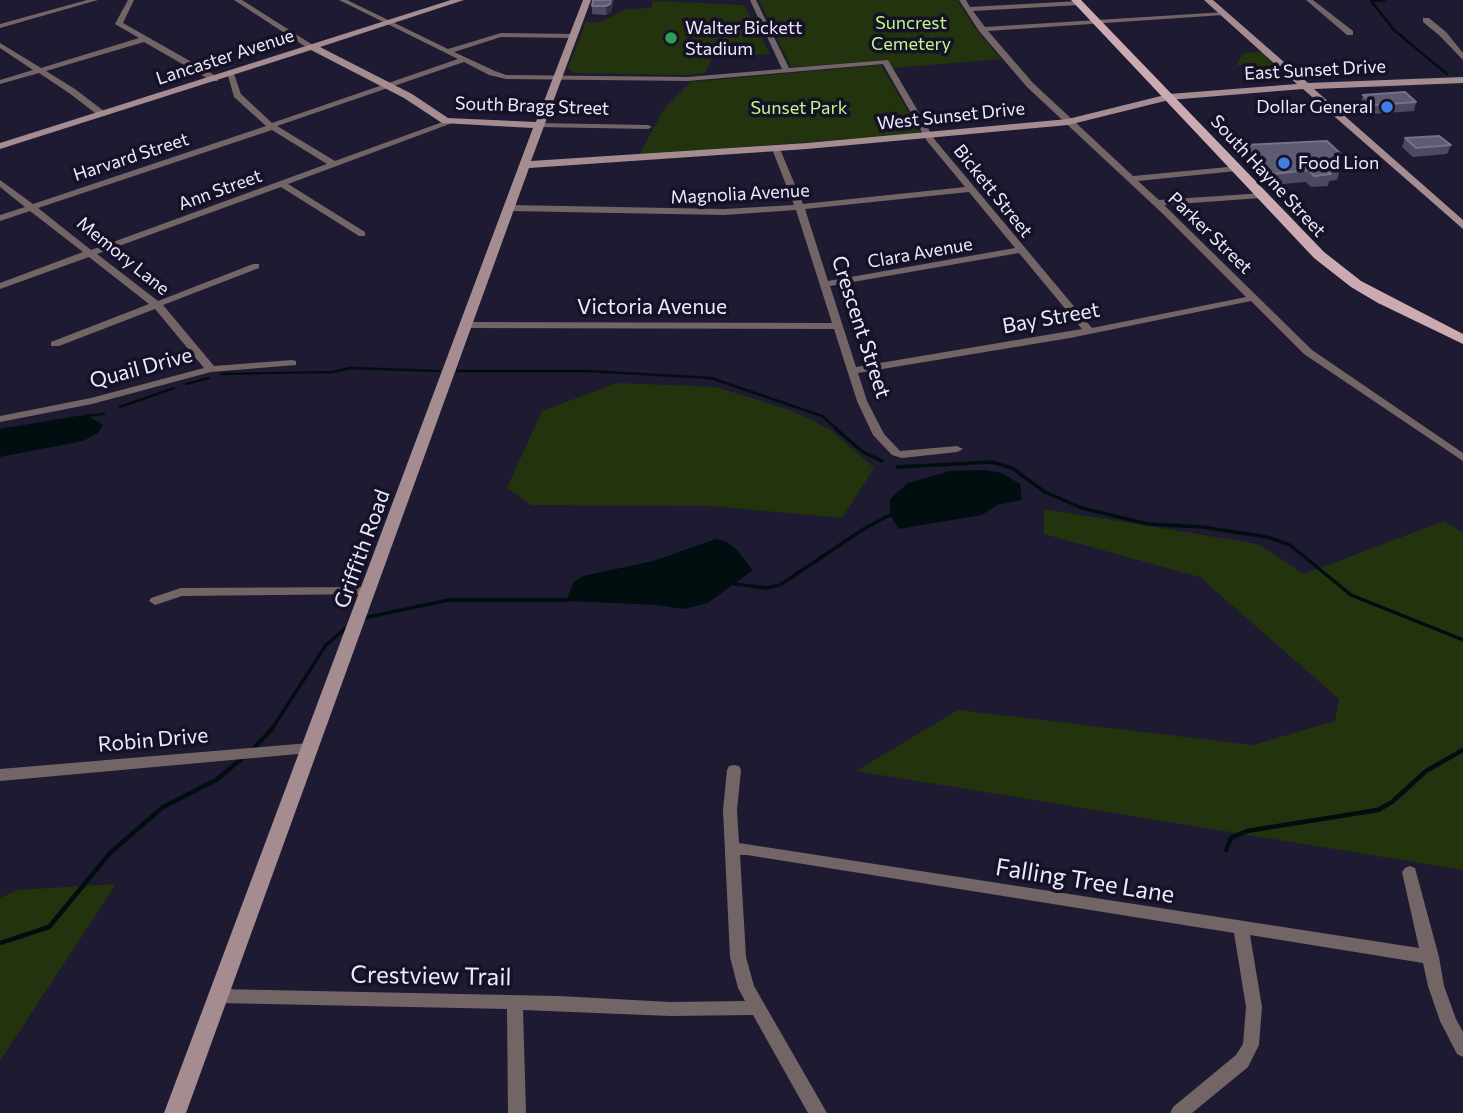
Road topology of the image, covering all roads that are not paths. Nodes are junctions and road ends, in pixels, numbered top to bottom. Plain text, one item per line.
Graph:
1 (95, 0) edge
2 (131, 0) edge
3 (237, 0) edge
4 (342, 0) edge
5 (460, 0) edge
6 (587, 0) edge
7 (753, 0) edge
8 (962, 0) edge
9 (1208, 0) edge
10 (1310, 0) edge
11 (1077, 2) edge
12 (967, 9) junction
13 (1223, 13) junction
14 (1426, 20) dead end
15 (1096, 21) junction
16 (389, 23) junction
17 (0, 26) edge
18 (982, 29) junction
19 (1350, 33) dead end
20 (574, 36) junction
21 (145, 39) junction
22 (0, 45) edge
23 (312, 47) junction
24 (449, 51) junction
25 (1463, 58) edge
26 (466, 59) junction
27 (885, 62) joint
28 (786, 69) junction
29 (39, 71) junction
30 (230, 74) junction
31 (557, 78) junction
32 (215, 79) junction
33 (1463, 80) edge
34 (0, 82) edge
35 (388, 86) junction
36 (1307, 86) junction
37 (1169, 97) junction
38 (102, 114) junction
39 (451, 122) junction
40 (1068, 122) junction
41 (539, 125) junction
42 (272, 127) junction
43 (648, 127) dead end
44 (928, 136) junction
45 (0, 146) edge
46 (776, 149) junction
47 (524, 164) junction
48 (335, 165) junction
49 (1236, 168) junction
50 (1130, 179) junction
51 (0, 183) edge
52 (282, 184) junction
53 (971, 188) junction
54 (1261, 195) junction
55 (1157, 203) junction
56 (32, 207) junction
57 (509, 208) junction
58 (800, 208) junction
59 (0, 218) edge
60 (1463, 226) edge
61 (362, 234) dead end
62 (1020, 250) junction
63 (91, 252) junction
64 (256, 266) dead end
65 (825, 284) junction
66 (0, 286) edge
67 (1254, 298) junction
68 (157, 304) junction
69 (466, 325) junction
70 (838, 326) junction
71 (1089, 331) junction
72 (1463, 340) edge
73 (55, 344) dead end
74 (292, 363) dead end
75 (211, 369) junction
76 (853, 371) junction
77 (0, 419) edge
78 (957, 449) dead end
79 (1463, 458) edge
80 (368, 591) junction
81 (155, 601) dead end
82 (309, 748) junction
83 (734, 770) dead end
84 (0, 775) edge
85 (733, 849) junction
86 (1410, 872) dead end
87 (1241, 928) junction
88 (1430, 957) junction
89 (218, 996) junction
90 (515, 1002) junction
91 (757, 1008) junction
92 (1463, 1049) edge
93 (175, 1113) edge
94 (517, 1113) edge
95 (818, 1113) edge
96 (1179, 1113) edge

1 - 17 street
2 - 21 street
3 - 23 street, South Bragg Street
4 - 16 street
5 - 16 street, Lancaster Avenue
6 - 20 street, Griffith Road
7 - 28 street
8 - 12 street, Parker Street
9 - 13 street
10 - 19 street
11 - 12 street
11 - 15 main road, South Hayne Street
12 - 18 street, Parker Street
13 - 15 street
13 - 36 street
14 - 25 street
15 - 18 street
15 - 37 main road, South Hayne Street
16 - 23 street, Lancaster Avenue
16 - 24 street
18 - 40 street, Parker Street
20 - 24 street
20 - 31 street, Griffith Road
21 - 29 street
21 - 32 street
22 - 29 street
23 - 30 street, Lancaster Avenue
23 - 35 street, South Bragg Street
24 - 26 street
26 - 31 street
26 - 35 street, Harvard Street
27 - 28 street
27 - 44 street, Bickett Street
28 - 31 street
29 - 34 street
29 - 38 street
30 - 32 street, Lancaster Avenue
30 - 42 street
31 - 41 street, Griffith Road
32 - 38 street, Lancaster Avenue
33 - 36 street, East Sunset Drive
35 - 39 street, South Bragg Street
35 - 42 street, Harvard Street
36 - 37 street, East Sunset Drive
36 - 60 street
37 - 40 street, West Sunset Drive
37 - 49 main road, South Hayne Street
38 - 45 street, Lancaster Avenue
39 - 41 street, South Bragg Street
39 - 48 street, Ann Street
40 - 44 street, West Sunset Drive
40 - 50 street, Parker Street
41 - 43 street, South Bragg Street
41 - 47 street, Griffith Road
42 - 48 street
42 - 56 street, Harvard Street
44 - 46 street, West Sunset Drive
44 - 53 street, Bickett Street
46 - 47 street, West Sunset Drive
46 - 58 street, Crescent Street
47 - 57 street, Griffith Road
48 - 52 street, Ann Street
49 - 50 street
49 - 54 main road, South Hayne Street
50 - 55 street, Parker Street
51 - 56 street, Memory Lane
52 - 61 street
52 - 63 street, Ann Street
53 - 58 street, Magnolia Avenue
53 - 62 street, Bickett Street
54 - 55 street
54 - 72 main road, South Hayne Street
55 - 67 street, Parker Street
56 - 59 street, Harvard Street
56 - 63 street, Memory Lane
57 - 58 street, Magnolia Avenue
57 - 69 street, Griffith Road
58 - 65 street, Crescent Street
62 - 65 street, Clara Avenue
62 - 71 street, Bickett Street
63 - 66 street, Ann Street
63 - 68 street, Memory Lane
64 - 68 street
65 - 70 street, Crescent Street
67 - 71 street, Bay Street
67 - 79 street, Parker Street
68 - 73 street
68 - 75 street, Memory Lane
69 - 70 street, Victoria Avenue
69 - 80 street, Griffith Road
70 - 76 street, Crescent Street
71 - 76 street, Bay Street
74 - 75 street, Quail Drive
75 - 77 street, Quail Drive
76 - 78 street, Crescent Street
80 - 81 street
80 - 82 street, Griffith Road
82 - 84 street, Robin Drive
82 - 89 street, Griffith Road
83 - 85 street
85 - 87 street, Falling Tree Lane
85 - 91 street
86 - 88 street
87 - 88 street, Falling Tree Lane
87 - 96 street
88 - 92 street
89 - 90 street, Crestview Trail
89 - 93 street, Griffith Road
90 - 91 street, Crestview Trail
90 - 94 street
91 - 95 street

